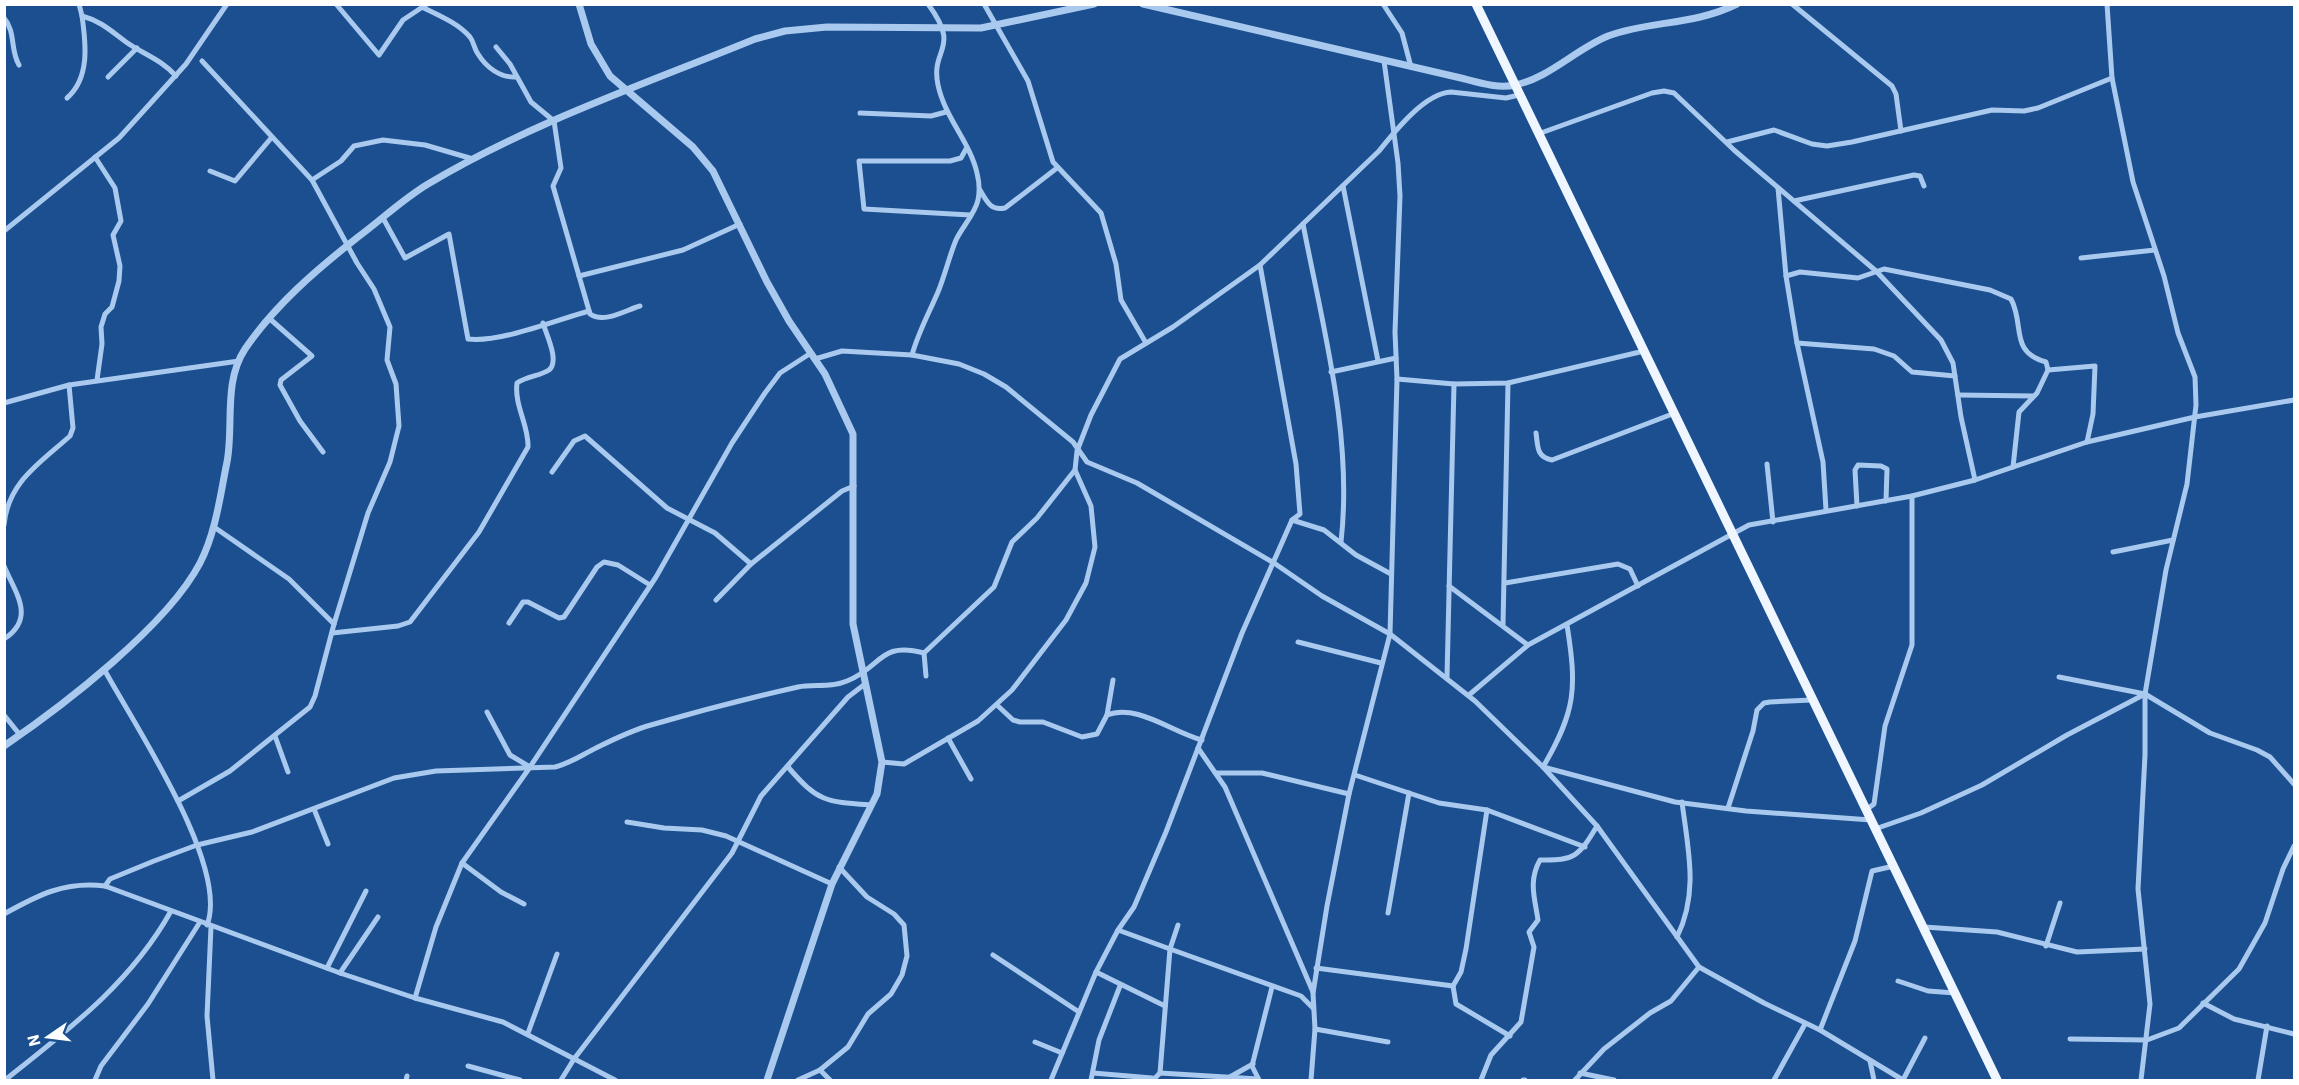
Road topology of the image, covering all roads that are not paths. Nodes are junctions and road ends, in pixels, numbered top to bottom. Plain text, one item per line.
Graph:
1 (79, 4) edge
2 (227, 4) edge
3 (336, 4) edge
4 (579, 4) edge
5 (928, 4) edge
6 (984, 4) edge
7 (1094, 4) edge
8 (1143, 4) edge
9 (1383, 4) edge
10 (1476, 4) edge
11 (1737, 4) edge
12 (1792, 4) edge
13 (2107, 4) edge
14 (425, 6) edge
15 (82, 16) junction
16 (4, 18) edge
17 (998, 26) junction
18 (945, 30) junction
19 (496, 46) dead end
20 (137, 48) junction
21 (202, 61) dead end
22 (1384, 61) junction
23 (20, 65) dead end
24 (1411, 67) junction
25 (176, 76) junction
26 (108, 77) dead end
27 (516, 77) junction
28 (2112, 78) junction
29 (627, 89) junction
30 (1516, 90) junction
31 (67, 98) dead end
32 (946, 112) junction
33 (860, 113) dead end
34 (554, 121) junction
35 (1901, 131) junction
36 (1394, 132) junction
37 (1538, 134) junction
38 (272, 137) junction
39 (1728, 142) junction
40 (966, 149) junction
41 (95, 157) junction
42 (473, 159) junction
43 (1057, 168) junction
44 (210, 171) dead end
45 (312, 180) junction
46 (1343, 186) junction
47 (1924, 186) dead end
48 (1778, 188) junction
49 (980, 189) junction
50 (1794, 201) junction
51 (970, 215) junction
52 (383, 218) junction
53 (740, 224) junction
54 (1303, 224) junction
55 (4, 231) edge
56 (347, 246) junction
57 (2154, 250) junction
58 (2081, 258) dead end
59 (1260, 265) junction
60 (1876, 271) junction
61 (579, 276) junction
62 (1786, 276) junction
63 (640, 306) dead end
64 (589, 311) junction
65 (270, 319) junction
66 (543, 323) junction
67 (1146, 343) junction
68 (1797, 343) junction
69 (1644, 351) junction
70 (912, 355) junction
71 (813, 356) junction
72 (1396, 358) junction
73 (239, 360) junction
74 (1378, 361) junction
75 (2048, 370) junction
76 (1331, 372) junction
77 (1955, 376) junction
78 (1397, 379) junction
79 (97, 380) junction
80 (1508, 383) junction
81 (1454, 384) junction
82 (69, 385) junction
83 (1958, 395) junction
84 (2034, 396) junction
85 (2295, 400) edge
86 (4, 403) edge
87 (1674, 413) junction
88 (2195, 417) junction
89 (1536, 433) dead end
90 (2087, 442) junction
91 (1077, 451) junction
92 (323, 452) dead end
93 (1767, 464) dead end
94 (2013, 467) junction
95 (1075, 470) junction
96 (552, 472) dead end
97 (1975, 480) junction
98 (854, 486) junction
99 (1912, 496) junction
100 (7, 497) edge
101 (1886, 501) junction
102 (1857, 506) junction
103 (1826, 510) junction
104 (689, 520) junction
105 (1292, 520) junction
106 (1773, 522) junction
107 (4, 525) edge
108 (213, 527) junction
109 (1732, 534) junction
110 (2173, 540) junction
111 (1341, 542) junction
112 (2113, 552) dead end
113 (1274, 563) junction
114 (751, 564) junction
115 (4, 566) edge
116 (1391, 574) junction
117 (1505, 582) junction
118 (651, 585) junction
119 (1449, 586) junction
120 (1638, 586) junction
121 (716, 600) dead end
122 (509, 623) dead end
123 (334, 624) junction
124 (1567, 625) junction
125 (1503, 626) junction
126 (332, 633) junction
127 (1390, 634) junction
128 (4, 639) edge
129 (1298, 642) dead end
130 (1528, 645) junction
131 (924, 653) junction
132 (1381, 663) junction
133 (104, 669) junction
134 (863, 672) junction
135 (926, 676) dead end
136 (1447, 677) junction
137 (2059, 677) dead end
138 (1113, 680) dead end
139 (865, 684) junction
140 (2145, 694) junction
141 (1469, 695) junction
142 (1812, 700) junction
143 (997, 705) junction
144 (488, 712) dead end
145 (4, 715) edge
146 (1107, 715) junction
147 (20, 735) junction
148 (275, 736) junction
149 (948, 738) junction
150 (1202, 740) junction
151 (4, 746) edge
152 (1198, 748) junction
153 (882, 762) junction
154 (788, 767) junction
155 (1543, 767) junction
156 (529, 769) junction
157 (288, 772) dead end
158 (1217, 773) junction
159 (1355, 776) junction
160 (971, 779) dead end
161 (2295, 784) edge
162 (1408, 793) junction
163 (1349, 794) junction
164 (178, 801) junction
165 (1682, 802) junction
166 (872, 805) junction
167 (1728, 808) junction
168 (314, 809) junction
169 (1487, 810) junction
170 (1866, 810) junction
171 (1871, 820) junction
172 (627, 822) dead end
173 (1597, 826) junction
174 (1875, 829) junction
175 (739, 839) junction
176 (328, 844) dead end
177 (196, 845) junction
178 (2295, 846) edge
179 (1585, 847) junction
180 (462, 864) junction
181 (1894, 866) junction
182 (839, 867) junction
183 (832, 884) junction
184 (105, 886) junction
185 (366, 891) dead end
186 (2060, 903) dead end
187 (524, 904) dead end
188 (171, 911) junction
189 (1388, 913) dead end
190 (4, 914) edge
191 (378, 917) dead end
192 (200, 922) junction
193 (1178, 925) dead end
194 (209, 926) junction
195 (1924, 927) junction
196 (1118, 930) junction
197 (1677, 937) junction
198 (2046, 946) junction
199 (1170, 949) junction
200 (2145, 949) junction
201 (557, 954) dead end
202 (993, 955) dead end
203 (1699, 967) junction
204 (327, 968) junction
205 (1316, 969) junction
206 (1096, 972) junction
207 (340, 973) junction
208 (1898, 981) dead end
209 (1120, 986) junction
210 (1453, 986) junction
211 (1272, 987) junction
212 (1313, 993) junction
213 (1955, 993) junction
214 (415, 998) junction
215 (2203, 1003) junction
216 (1165, 1006) junction
217 (1313, 1008) junction
218 (1079, 1011) junction
219 (1805, 1024) junction
220 (2267, 1026) junction
221 (1315, 1029) junction
222 (1820, 1030) junction
223 (528, 1033) junction
224 (2295, 1034) edge
225 (1510, 1036) junction
226 (1925, 1038) dead end
227 (2070, 1039) dead end
228 (2147, 1040) junction
229 (1035, 1042) dead end
230 (1388, 1042) dead end
231 (1062, 1053) junction
232 (574, 1059) junction
233 (1870, 1061) junction
234 (1253, 1064) junction
235 (468, 1066) dead end
236 (820, 1070) junction
237 (1093, 1073) junction
238 (1160, 1073) junction
239 (1580, 1073) junction
240 (1227, 1078) junction
241 (1153, 1079) edge
242 (4, 1080) edge
243 (95, 1080) edge
244 (213, 1080) edge
245 (520, 1080) edge
246 (561, 1080) edge
247 (615, 1080) edge
248 (767, 1080) edge
249 (798, 1080) edge
250 (831, 1080) edge
251 (1051, 1080) edge
252 (1091, 1080) edge
253 (1258, 1080) edge
254 (1311, 1080) edge
255 (1481, 1080) edge
256 (1575, 1080) edge
257 (1614, 1080) edge
258 (1774, 1080) edge
259 (1874, 1080) edge
260 (1903, 1080) edge
261 (1997, 1080) edge
262 (2141, 1080) edge
263 (2258, 1080) edge

1 - 15 street
2 - 25 street
3 - 14 street
4 - 29 street
5 - 18 street
6 - 17 street
7 - 17 street
8 - 22 street
9 - 24 street
10 - 30 main road
11 - 30 street
12 - 35 street
13 - 28 street
14 - 27 street
15 - 20 street
15 - 31 street
16 - 23 street
17 - 18 street
17 - 43 street
18 - 29 street
18 - 32 street
19 - 27 street
20 - 25 street
20 - 26 street
21 - 38 street
22 - 24 street
22 - 36 street
24 - 30 street
25 - 41 street
27 - 34 street
28 - 35 street
28 - 57 street
29 - 34 street
29 - 53 street
30 - 36 street
30 - 37 main road
32 - 33 street
32 - 40 street
34 - 42 street
34 - 61 street
35 - 39 street
36 - 46 street
36 - 72 street
37 - 39 street
37 - 69 main road
38 - 44 street
38 - 45 street
39 - 48 street
40 - 49 street
40 - 51 street
41 - 55 street
41 - 79 street
42 - 45 street
42 - 52 street
43 - 49 street
43 - 67 street
45 - 56 street
46 - 54 street
46 - 74 street
47 - 50 street
48 - 50 street
48 - 62 street
49 - 51 street
50 - 60 street
51 - 70 street
52 - 56 street
52 - 66 street
53 - 61 street
53 - 71 street
54 - 59 street
54 - 76 street
56 - 65 street
56 - 123 street
57 - 58 street
57 - 88 street
59 - 67 street
59 - 105 street
60 - 62 street
60 - 75 street
60 - 77 street
61 - 64 street
62 - 68 street
63 - 64 street
64 - 66 street
65 - 73 street
65 - 92 street
66 - 126 street
67 - 91 street
68 - 77 street
68 - 103 street
69 - 80 street
69 - 87 main road
70 - 71 street
70 - 91 street
71 - 98 street
71 - 104 street
72 - 74 street
72 - 78 street
73 - 79 street
73 - 108 street
74 - 76 street
75 - 84 street
75 - 90 street
76 - 111 street
77 - 83 street
78 - 81 street
78 - 116 street
79 - 82 street
80 - 81 street
80 - 117 street
81 - 119 street
82 - 86 street
82 - 100 street
83 - 84 street
83 - 97 street
84 - 94 street
85 - 88 street
87 - 89 street
87 - 109 main road
88 - 90 street
88 - 110 street
90 - 94 street
91 - 95 street
91 - 113 street
93 - 106 street
94 - 97 street
95 - 131 street
95 - 143 street
96 - 104 street
97 - 99 street
98 - 114 street
98 - 134 street
99 - 101 street
99 - 170 street
100 - 107 street
101 - 102 street
101 - 102 street
102 - 103 street
103 - 106 street
104 - 114 street
104 - 118 street
105 - 111 street
105 - 113 street
106 - 109 street
108 - 123 street
108 - 133 street
109 - 120 street
109 - 142 main road
110 - 112 street
110 - 140 street
111 - 116 street
113 - 127 street
113 - 150 street
114 - 121 street
115 - 128 street
116 - 127 street
117 - 120 street
117 - 125 street
118 - 122 street
118 - 156 street
119 - 125 street
119 - 136 street
120 - 124 street
123 - 126 street
124 - 130 street
124 - 155 street
125 - 130 street
126 - 148 street
127 - 132 street
127 - 136 street
129 - 132 street
130 - 141 street
131 - 134 street
131 - 135 street
132 - 159 street
133 - 147 street
133 - 164 street
134 - 139 street
134 - 156 street
136 - 141 street
137 - 140 street
138 - 146 street
139 - 153 street
139 - 154 street
140 - 161 street
140 - 174 street
140 - 200 street
141 - 155 street
142 - 167 street
142 - 170 main road
143 - 146 street
143 - 149 street
144 - 156 street
145 - 147 street
146 - 150 street
147 - 151 street
148 - 157 street
148 - 164 street
149 - 153 street
149 - 160 street
150 - 152 street
152 - 158 street
152 - 196 street
153 - 166 street
154 - 166 street
154 - 175 street
155 - 165 street
155 - 173 street
156 - 168 street
156 - 180 street
158 - 163 street
158 - 212 street
159 - 162 street
159 - 163 street
162 - 169 street
162 - 189 street
163 - 205 street
164 - 177 street
165 - 167 street
165 - 197 street
166 - 182 street
167 - 171 street
168 - 176 street
168 - 177 street
169 - 179 street
169 - 210 street
170 - 171 main road
171 - 174 main road
172 - 175 street
173 - 179 street
173 - 197 street
174 - 181 main road
175 - 183 street
175 - 232 street
177 - 184 street
177 - 194 street
178 - 215 street
179 - 225 street
180 - 187 street
180 - 214 street
181 - 195 main road
181 - 222 street
182 - 183 street
182 - 236 street
183 - 248 street
184 - 188 street
184 - 190 street
185 - 204 street
186 - 198 street
188 - 192 street
188 - 242 street
191 - 207 street
192 - 194 street
192 - 243 street
193 - 199 street
194 - 204 street
194 - 244 street
195 - 198 street
195 - 213 main road
196 - 199 street
196 - 206 street
197 - 203 street
198 - 200 street
199 - 211 street
199 - 216 street
200 - 228 street
201 - 223 street
202 - 218 street
203 - 219 street
203 - 239 street
204 - 207 street
205 - 210 street
205 - 212 street
206 - 209 street
206 - 218 street
207 - 214 street
208 - 213 street
209 - 216 street
209 - 237 street
210 - 225 street
211 - 217 street
211 - 234 street
212 - 217 street
213 - 261 main road
214 - 223 street
215 - 220 street
215 - 228 street
216 - 238 street
217 - 221 street
218 - 231 street
219 - 222 street
219 - 258 street
220 - 224 street
220 - 263 street
221 - 230 street
221 - 254 street
222 - 233 street
223 - 232 street
225 - 255 street
226 - 260 street
227 - 228 street
228 - 262 street
229 - 231 street
231 - 251 street
232 - 246 street
232 - 247 street
233 - 259 street
233 - 260 street
234 - 240 street
234 - 253 street
235 - 245 street
236 - 249 street
236 - 250 street
237 - 241 street
237 - 252 street
238 - 240 street
238 - 241 street
239 - 256 street
239 - 257 street
240 - 253 street

